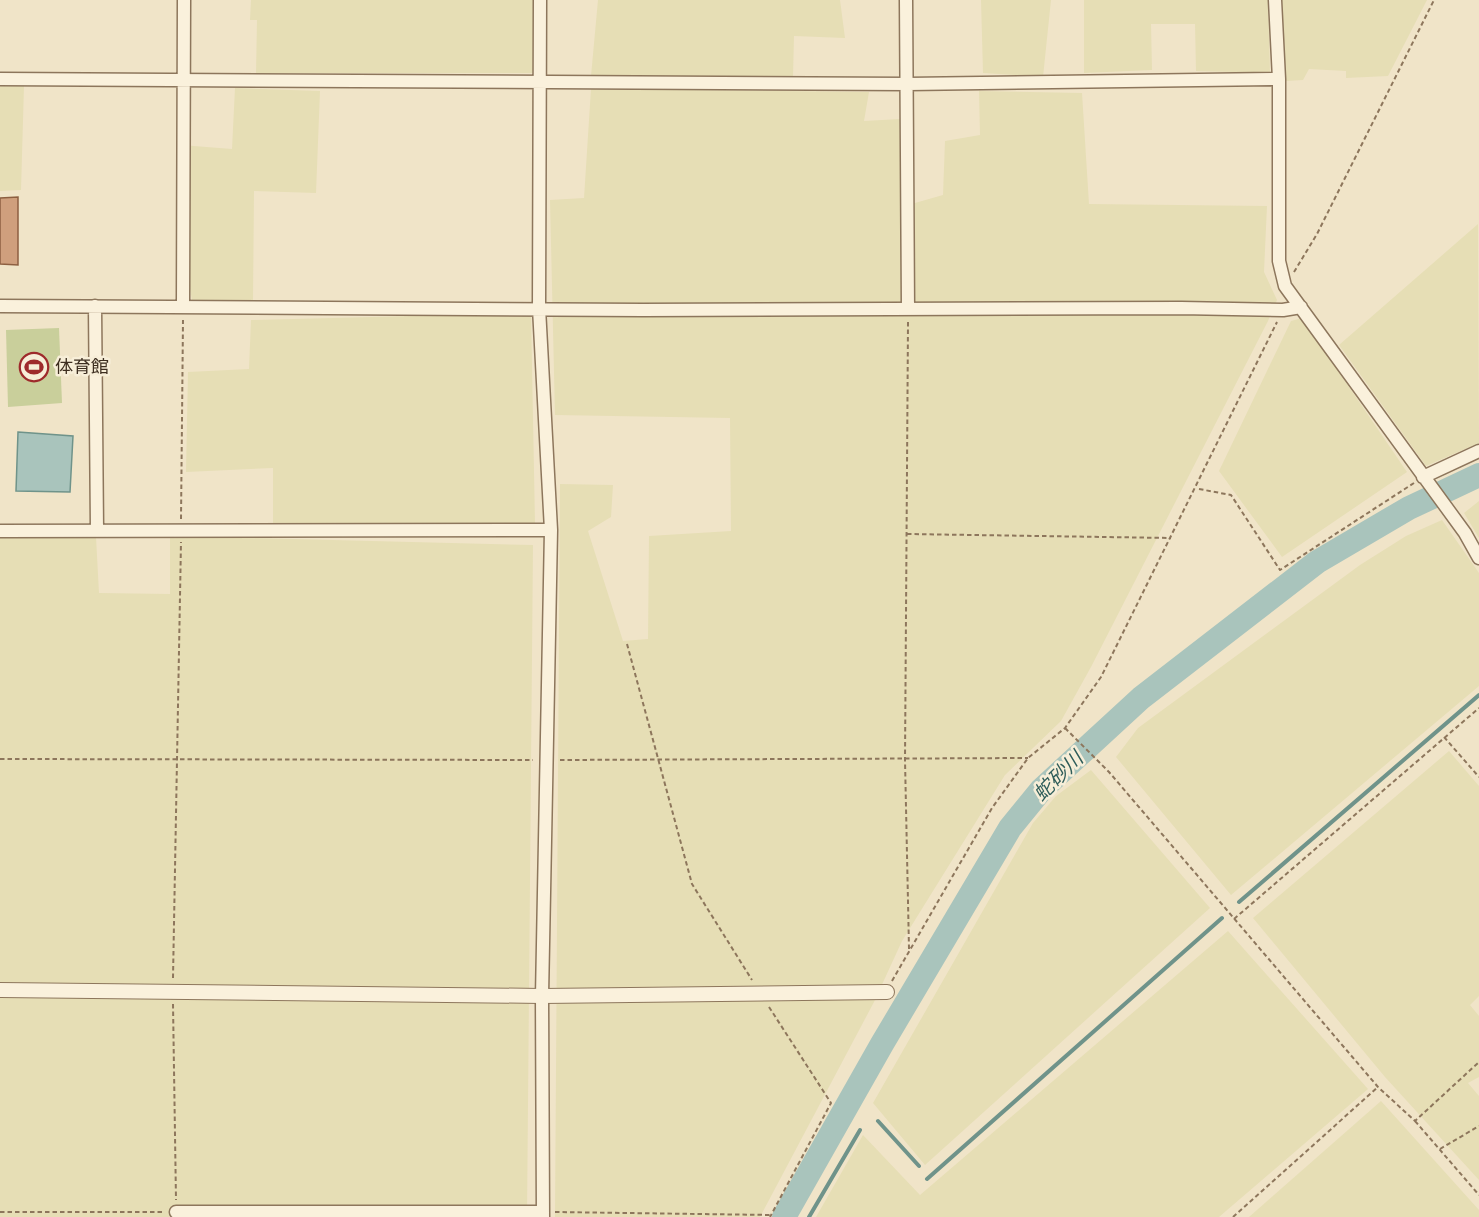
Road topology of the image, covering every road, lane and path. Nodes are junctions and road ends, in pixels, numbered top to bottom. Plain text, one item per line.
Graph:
1 (184, 0) edge
2 (540, 0) edge
3 (906, 0) edge
4 (1275, 0) edge
5 (1434, 0) edge
6 (0, 79) edge
7 (184, 79) junction
8 (1279, 79) junction
9 (540, 80) junction
10 (908, 84) junction
11 (1285, 286) junction
12 (0, 306) edge
13 (95, 306) junction
14 (183, 306) junction
15 (1301, 307) junction
16 (538, 308) junction
17 (908, 309) junction
18 (1283, 310) junction
19 (1479, 451) edge
20 (1420, 473) junction
21 (1199, 489) dead end
22 (98, 530) junction
23 (551, 530) junction
24 (0, 531) edge
25 (906, 534) junction
26 (1171, 538) junction
27 (1479, 558) edge
28 (627, 644) dead end
29 (1479, 708) edge
30 (1065, 728) junction
31 (1444, 737) junction
32 (1028, 758) junction
33 (0, 759) edge
34 (179, 759) junction
35 (544, 760) junction
36 (656, 760) junction
37 (905, 760) junction
38 (1479, 777) edge
39 (1234, 919) junction
40 (909, 949) junction
41 (0, 990) edge
42 (173, 990) junction
43 (886, 992) joint
44 (760, 994) junction
45 (542, 996) junction
46 (1479, 1062) edge
47 (1378, 1087) junction
48 (1415, 1121) junction
49 (1479, 1126) edge
50 (1439, 1149) junction
51 (1479, 1195) edge
52 (0, 1212) edge
53 (176, 1212) junction
54 (543, 1214) edge
55 (770, 1216) edge
56 (1233, 1217) edge

1 - 7 street
2 - 9 street
3 - 10 street
4 - 8 street
5 - 11 path
6 - 7 street
7 - 9 street
7 - 14 street
8 - 10 street
8 - 11 street
9 - 10 street
9 - 16 street
10 - 17 street
11 - 15 street
12 - 13 street
13 - 14 street
13 - 22 street
14 - 16 street
15 - 18 street
15 - 20 street
16 - 17 street
16 - 23 street
17 - 18 street
17 - 25 path
18 - 26 path
19 - 20 street
20 - 21 path
20 - 27 street
22 - 23 street
22 - 24 street
23 - 35 street
25 - 26 path
25 - 37 path
26 - 30 path
28 - 36 path
29 - 31 path
30 - 32 path
30 - 39 path
31 - 38 path
31 - 39 path
32 - 37 path
32 - 40 path
33 - 34 path
34 - 35 path
34 - 42 path
35 - 36 path
35 - 45 street
36 - 37 path
36 - 44 path
37 - 40 path
39 - 47 path
40 - 43 path
41 - 42 street
42 - 45 street
42 - 53 path
43 - 44 street
44 - 45 street
44 - 55 path
45 - 54 street
46 - 48 path
47 - 48 path
47 - 56 path
48 - 50 path
49 - 50 path
50 - 51 path
52 - 53 path
53 - 54 street
54 - 55 path

